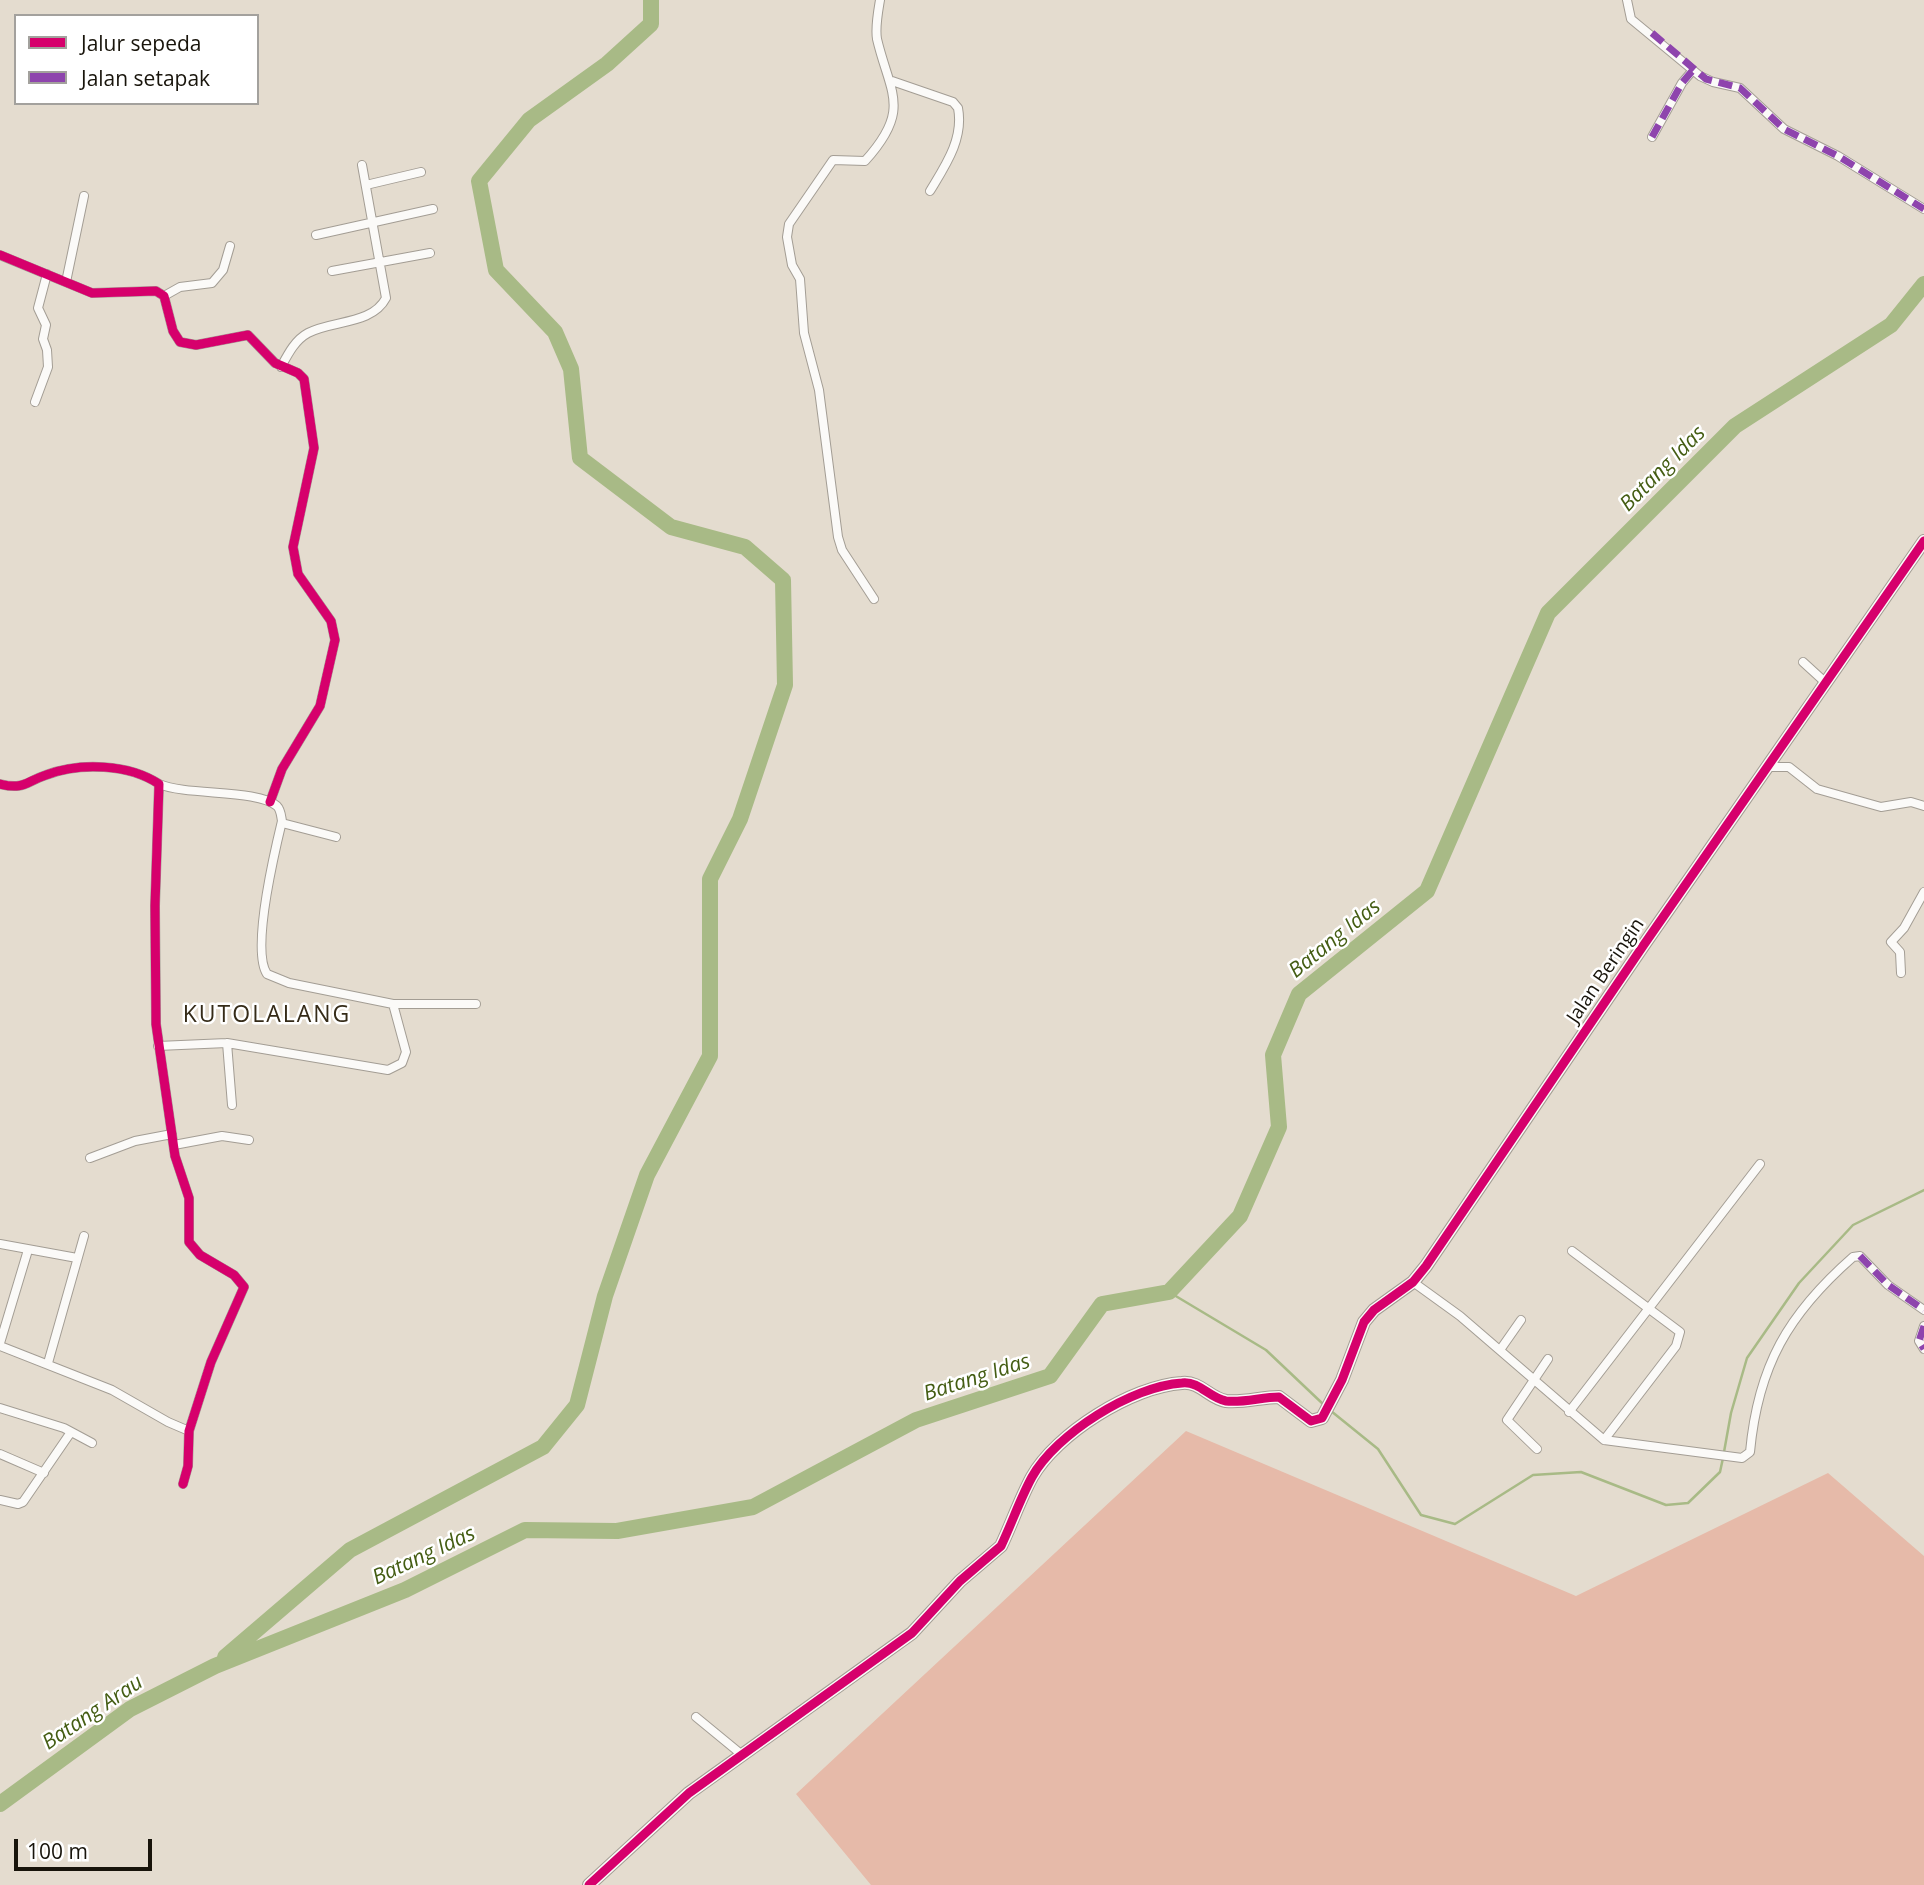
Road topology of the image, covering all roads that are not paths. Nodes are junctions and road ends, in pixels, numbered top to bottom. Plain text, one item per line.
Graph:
1 (880, 0) edge
2 (1627, 0) edge
3 (1691, 68) junction
4 (891, 81) junction
5 (1652, 137) dead end
6 (362, 165) dead end
7 (421, 172) dead end
8 (366, 185) junction
9 (930, 191) dead end
10 (84, 196) dead end
11 (433, 209) dead end
12 (1924, 209) edge
13 (373, 222) junction
14 (316, 235) dead end
15 (230, 246) dead end
16 (430, 253) dead end
17 (0, 255) edge
18 (380, 262) junction
19 (332, 271) dead end
20 (47, 274) junction
21 (66, 282) junction
22 (164, 296) junction
23 (281, 367) junction
24 (35, 402) dead end
25 (1924, 541) edge
26 (874, 599) dead end
27 (1803, 662) dead end
28 (1826, 682) junction
29 (1767, 767) junction
30 (159, 783) junction
31 (0, 784) edge
32 (270, 802) junction
33 (1924, 806) edge
34 (282, 823) junction
35 (336, 837) dead end
36 (1924, 892) edge
37 (1901, 973) dead end
38 (393, 1004) junction
39 (476, 1004) dead end
40 (227, 1043) junction
41 (158, 1046) junction
42 (232, 1105) dead end
43 (172, 1134) junction
44 (249, 1140) dead end
45 (174, 1145) junction
46 (90, 1158) dead end
47 (1760, 1164) dead end
48 (84, 1237) dead end
49 (0, 1244) edge
50 (28, 1250) junction
51 (1572, 1251) dead end
52 (77, 1258) junction
53 (1413, 1282) junction
54 (1648, 1307) junction
55 (1924, 1310) edge
56 (1521, 1320) dead end
57 (1924, 1326) edge
58 (0, 1345) edge
59 (1924, 1349) edge
60 (1500, 1350) junction
61 (1548, 1359) dead end
62 (48, 1363) junction
63 (1535, 1382) junction
64 (0, 1408) edge
65 (1569, 1412) junction
66 (189, 1431) junction
67 (71, 1432) junction
68 (1604, 1440) junction
69 (92, 1443) dead end
70 (1537, 1449) dead end
71 (0, 1454) edge
72 (44, 1473) junction
73 (183, 1484) dead end
74 (0, 1500) edge
75 (696, 1717) dead end
76 (741, 1754) junction
77 (589, 1885) edge

1 - 4 street
2 - 3 street
3 - 5 street
3 - 12 street
4 - 9 street
4 - 26 street
6 - 8 street
7 - 8 street
8 - 13 street
10 - 21 street
11 - 13 street
13 - 14 street
13 - 18 street
15 - 22 street
16 - 18 street
17 - 20 street
18 - 19 street
18 - 23 street
20 - 21 street
20 - 24 street
21 - 22 street
22 - 23 street
23 - 32 street
25 - 28 street, Jalan Beringin
27 - 28 street
28 - 29 street, Jalan Beringin
29 - 33 street
29 - 53 street, Jalan Beringin
30 - 31 street
30 - 32 street
30 - 41 street
32 - 34 street
34 - 35 street
34 - 38 street
36 - 37 street
38 - 39 street
38 - 40 street
40 - 41 street
40 - 42 street
41 - 43 street
43 - 45 street
43 - 46 street
44 - 45 street
45 - 66 street
47 - 54 street
48 - 52 street
49 - 50 street
50 - 52 street
50 - 58 street
51 - 54 street
52 - 62 street
53 - 60 street
53 - 76 street, Jalan Beringin
54 - 65 street
54 - 68 street
55 - 68 street
56 - 60 street
57 - 59 street
58 - 62 street
60 - 63 street
61 - 63 street
62 - 66 street
63 - 65 street
63 - 70 street
64 - 67 street
65 - 68 street
66 - 73 street
67 - 69 street
67 - 72 street
71 - 72 street
72 - 74 street
75 - 76 street
76 - 77 street

